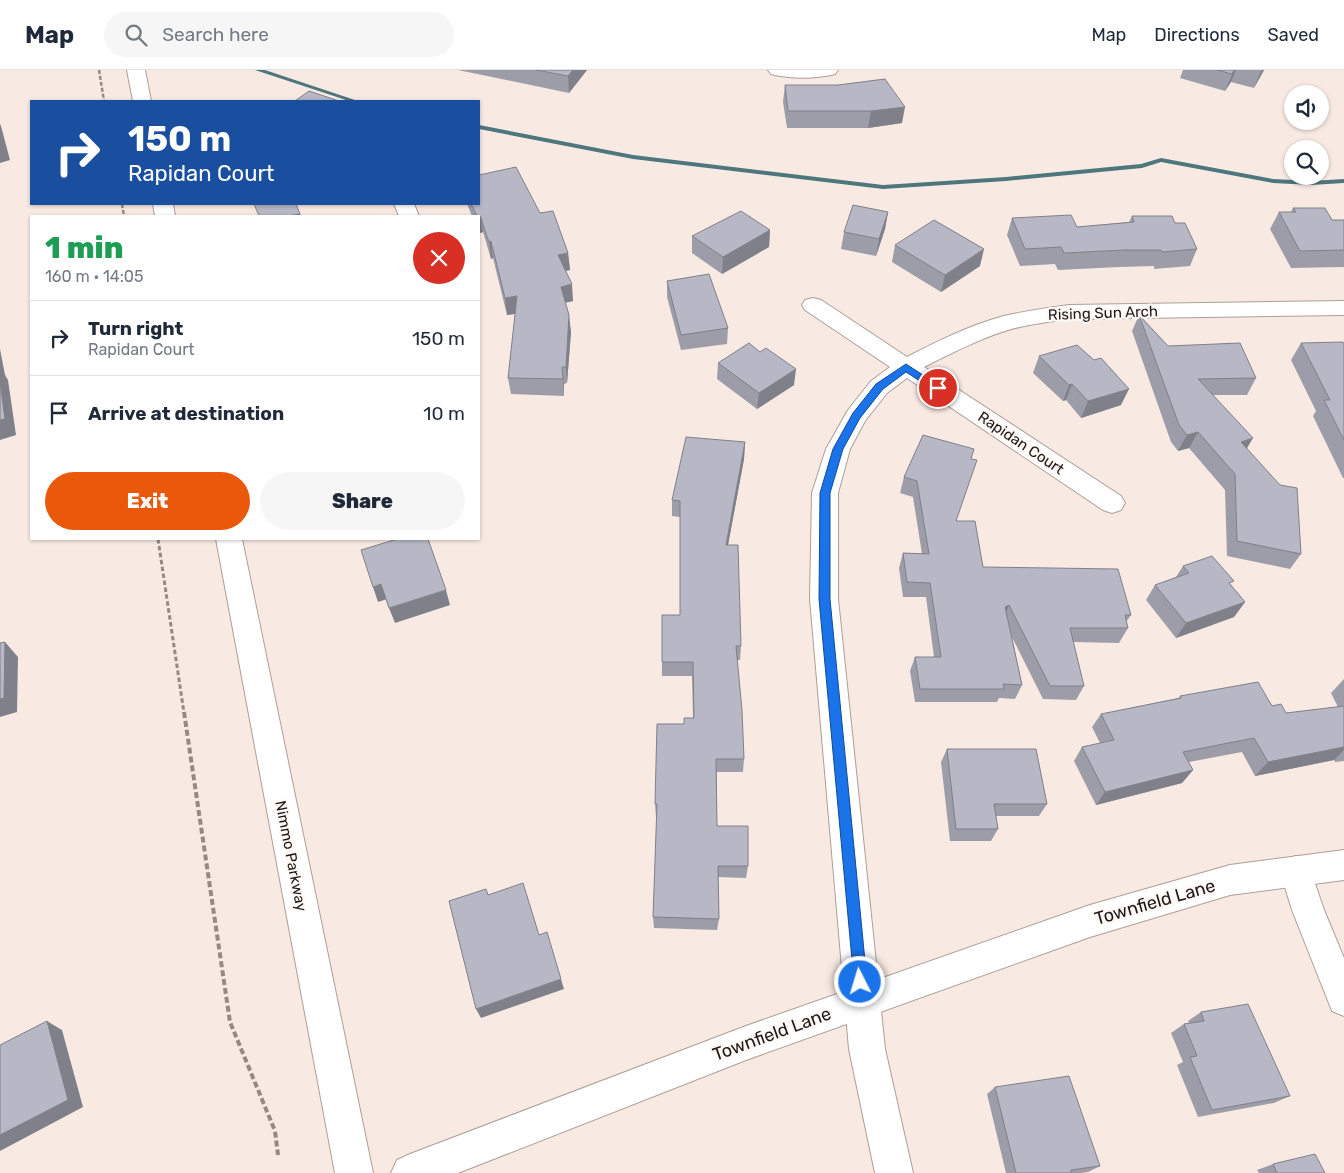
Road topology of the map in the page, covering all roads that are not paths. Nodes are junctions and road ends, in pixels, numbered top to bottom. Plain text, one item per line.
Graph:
1 (136, 70) edge
2 (777, 70) edge
3 (829, 70) edge
4 (142, 100) edge
5 (813, 305) dead end
6 (1344, 308) edge
7 (906, 367) junction
8 (1112, 503) dead end
9 (228, 540) edge
10 (1344, 864) edge
11 (1296, 871) junction
12 (1344, 999) edge
13 (862, 1002) junction
14 (354, 1173) edge
15 (410, 1173) edge
16 (894, 1173) edge

1 - 4 street
2 - 3 street
5 - 7 street, Rapidan Court
6 - 7 street, Rising Sun Arch
7 - 8 street, Rapidan Court
7 - 13 street, Rising Sun Arch
9 - 14 street, Nimmo Parkway
10 - 11 street, Townfield Lane
11 - 12 street
11 - 13 street, Townfield Lane
13 - 15 street, Townfield Lane
13 - 16 street, Rising Sun Arch

